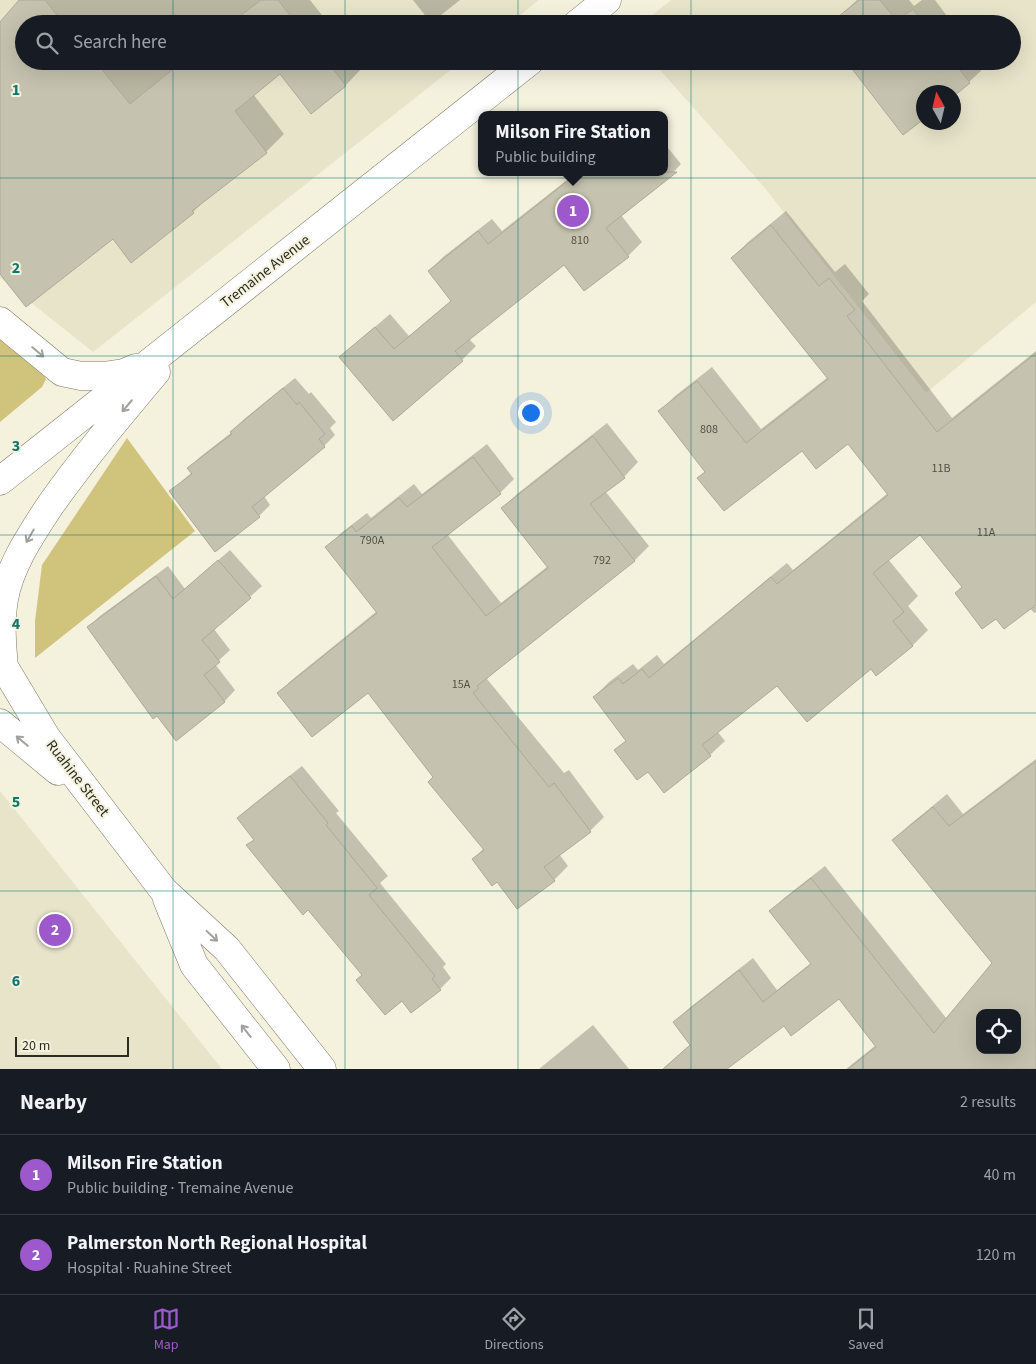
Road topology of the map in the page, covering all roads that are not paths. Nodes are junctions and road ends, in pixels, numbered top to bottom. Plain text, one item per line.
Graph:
1 (607, 0) edge
2 (588, 15) edge
3 (519, 70) edge
4 (0, 321) edge
5 (192, 329) junction
6 (150, 363) junction
7 (0, 481) edge
8 (2, 664) edge
9 (0, 723) edge
10 (99, 806) junction
11 (164, 891) junction
12 (276, 1069) edge
13 (322, 1069) edge

1 - 2 main road
3 - 5 main road, Tremaine Avenue
4 -> 6 main road
5 - 6 main road, Tremaine Avenue
5 -> 8 main road
6 - 7 main road, Tremaine Avenue
8 - 10 main road, Ruahine Street
10 -> 9 main road
10 - 11 main road, Ruahine Street
12 -> 11 main road, Ruahine Street
11 -> 13 main road, Ruahine Street

